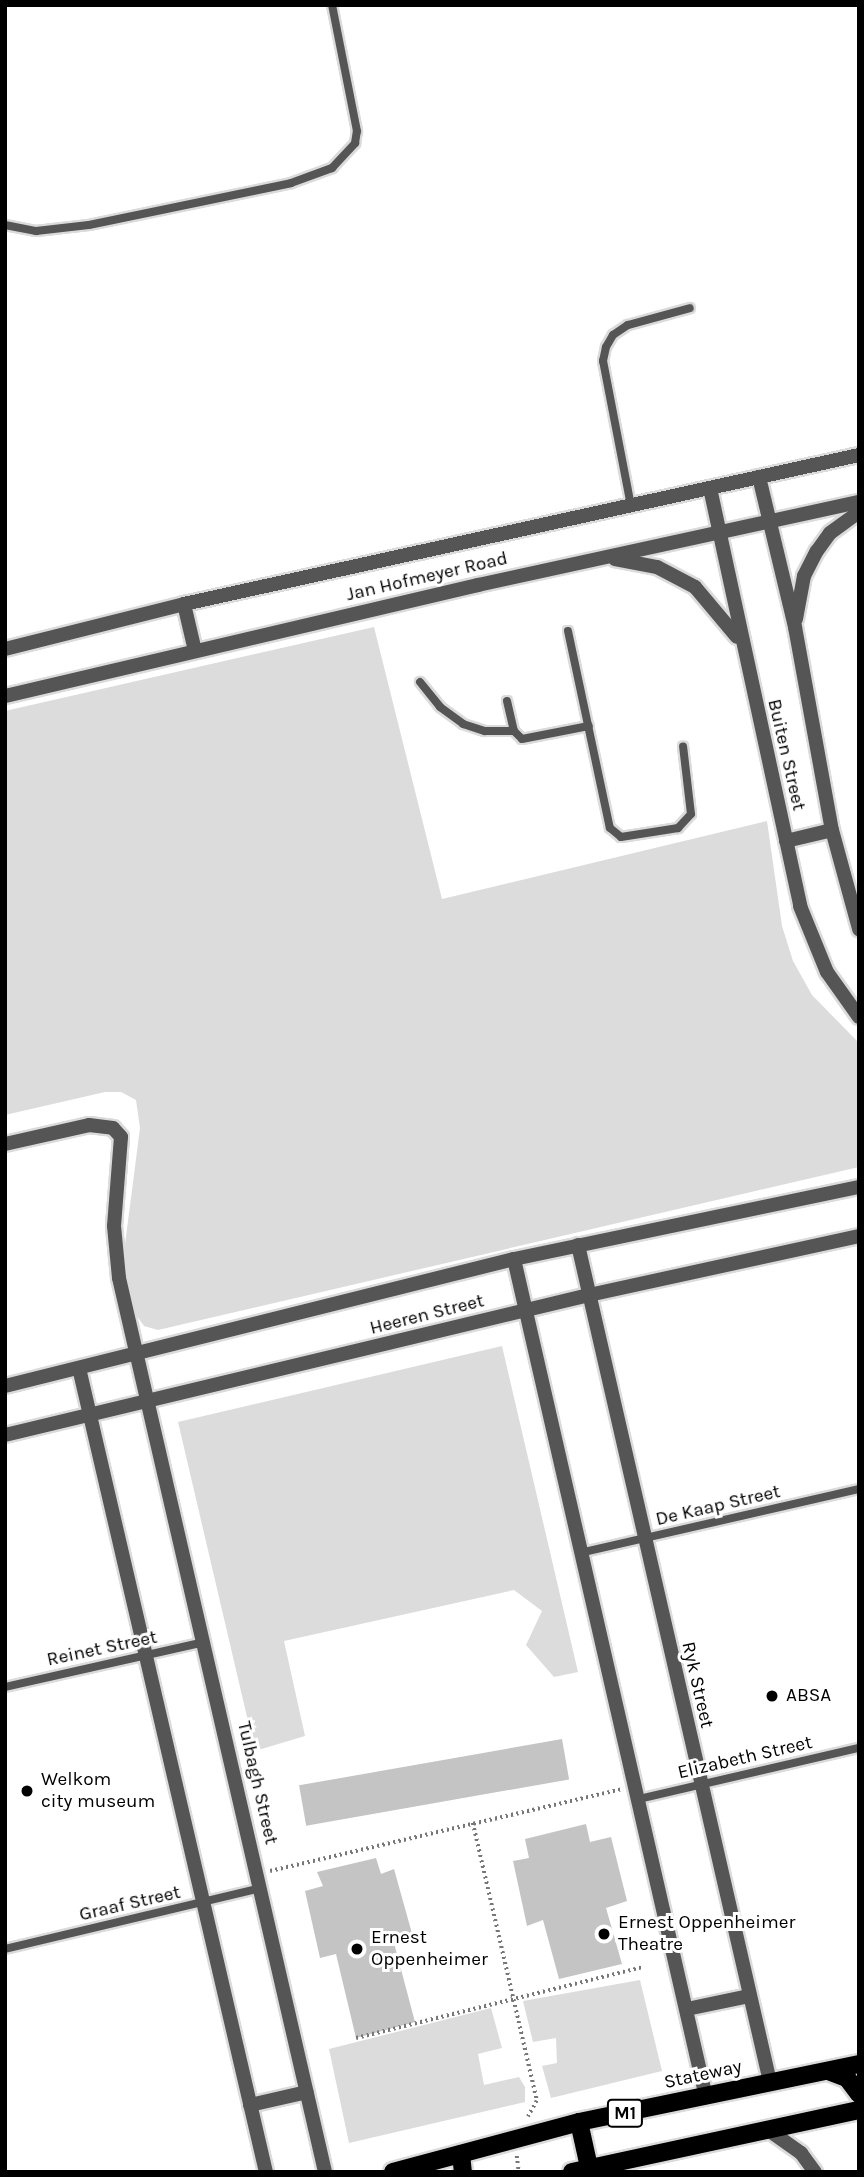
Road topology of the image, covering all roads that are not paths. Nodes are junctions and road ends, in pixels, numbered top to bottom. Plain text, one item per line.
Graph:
1 (332, 5) edge
2 (9, 227) edge
3 (5, 233) edge
4 (690, 308) dead end
5 (859, 455) edge
6 (759, 477) junction
7 (710, 488) junction
8 (859, 502) edge
9 (631, 506) junction
10 (859, 512) edge
11 (768, 521) junction
12 (721, 531) junction
13 (609, 558) junction
14 (184, 604) junction
15 (795, 627) junction
16 (568, 631) dead end
17 (740, 641) junction
18 (5, 649) edge
19 (195, 651) junction
20 (420, 682) dead end
21 (5, 696) edge
22 (507, 701) dead end
23 (589, 726) junction
24 (514, 732) junction
25 (683, 746) dead end
26 (832, 830) junction
27 (786, 841) junction
28 (859, 929) edge
29 (859, 1017) edge
30 (5, 1144) edge
31 (859, 1187) edge
32 (859, 1236) edge
33 (578, 1245) junction
34 (514, 1259) junction
35 (589, 1295) junction
36 (527, 1310) junction
37 (139, 1354) junction
38 (79, 1368) junction
39 (5, 1385) edge
40 (150, 1403) junction
41 (91, 1417) junction
42 (5, 1435) edge
43 (859, 1489) edge
44 (643, 1539) junction
45 (584, 1552) junction
46 (206, 1642) junction
47 (147, 1656) junction
48 (5, 1687) edge
49 (859, 1748) edge
50 (700, 1784) junction
51 (638, 1792) junction
52 (261, 1888) junction
53 (203, 1903) junction
54 (5, 1949) edge
55 (749, 1996) junction
56 (687, 2008) junction
57 (859, 2064) edge
58 (831, 2072) junction
59 (770, 2082) junction
60 (307, 2092) junction
61 (859, 2094) edge
62 (706, 2097) junction
63 (250, 2105) junction
64 (859, 2110) edge
65 (579, 2122) junction
66 (767, 2129) junction
67 (462, 2163) edge
68 (581, 2170) edge
69 (266, 2172) edge
70 (325, 2172) edge
71 (393, 2172) edge
72 (815, 2172) edge

1 - 2 lane
2 - 3 lane
4 - 9 lane
5 - 6 street, Jan Hofmeyer Road
6 - 7 street, Jan Hofmeyer Road
6 - 11 street, Buiten Street
7 - 9 street, Jan Hofmeyer Road
7 - 12 street, Buiten Street
8 - 11 street, Jan Hofmeyer Road
9 - 14 street, Jan Hofmeyer Road
10 - 15 street
11 - 12 street, Jan Hofmeyer Road
11 - 15 street, Buiten Street
12 - 13 street, Jan Hofmeyer Road
12 - 17 street, Buiten Street
13 - 17 street
13 - 19 street, Jan Hofmeyer Road
14 - 18 street, Jan Hofmeyer Road
14 - 19 street
15 - 26 street, Buiten Street
16 - 23 lane
17 - 27 street, Buiten Street
19 - 21 street, Jan Hofmeyer Road
20 - 24 lane
22 - 24 lane
23 - 24 lane
23 - 25 lane
26 - 27 street
26 - 28 street, Buiten Street
27 - 29 street, Buiten Street
30 - 37 street, Tulbagh Street
31 - 33 street, Heeren Street
32 - 35 street, Heeren Street
33 - 34 street, Heeren Street
33 - 35 street, Ryk Street
34 - 36 street
34 - 37 street, Heeren Street
35 - 36 street, Heeren Street
35 - 44 street, Ryk Street
36 - 40 street, Heeren Street
36 - 45 street
37 - 38 street, Heeren Street
37 - 40 street, Tulbagh Street
38 - 39 street, Heeren Street
38 - 41 street
40 - 41 street, Heeren Street
40 - 46 street, Tulbagh Street
41 - 42 street, Heeren Street
41 - 47 street
43 - 44 lane, De Kaap Street
44 - 45 lane, De Kaap Street
44 - 50 street, Ryk Street
45 - 51 street
46 - 47 lane, Reinet Street
46 - 52 street, Tulbagh Street
47 - 48 lane, Reinet Street
47 - 53 street
49 - 50 lane, Elizabeth Street
50 - 51 lane, Elizabeth Street
50 - 55 street, Ryk Street
51 - 56 street
52 - 53 lane, Graaf Street
52 - 60 street, Tulbagh Street
53 - 54 lane, Graaf Street
53 - 63 street
55 - 56 street
55 - 59 street, Ryk Street
56 - 62 street
57 - 58 main road, Stateway / M1
58 - 59 main road, Stateway / M1
58 - 61 main road
59 - 62 main road, Stateway / M1
60 - 63 street
60 - 70 street, Tulbagh Street
62 - 65 main road, Stateway / M1
63 - 69 street
64 - 66 main road, M1
65 - 67 main road, Stateway / M1
65 - 68 main road
66 - 68 main road, M1
66 - 72 street
67 - 71 main road, Stateway / M1

